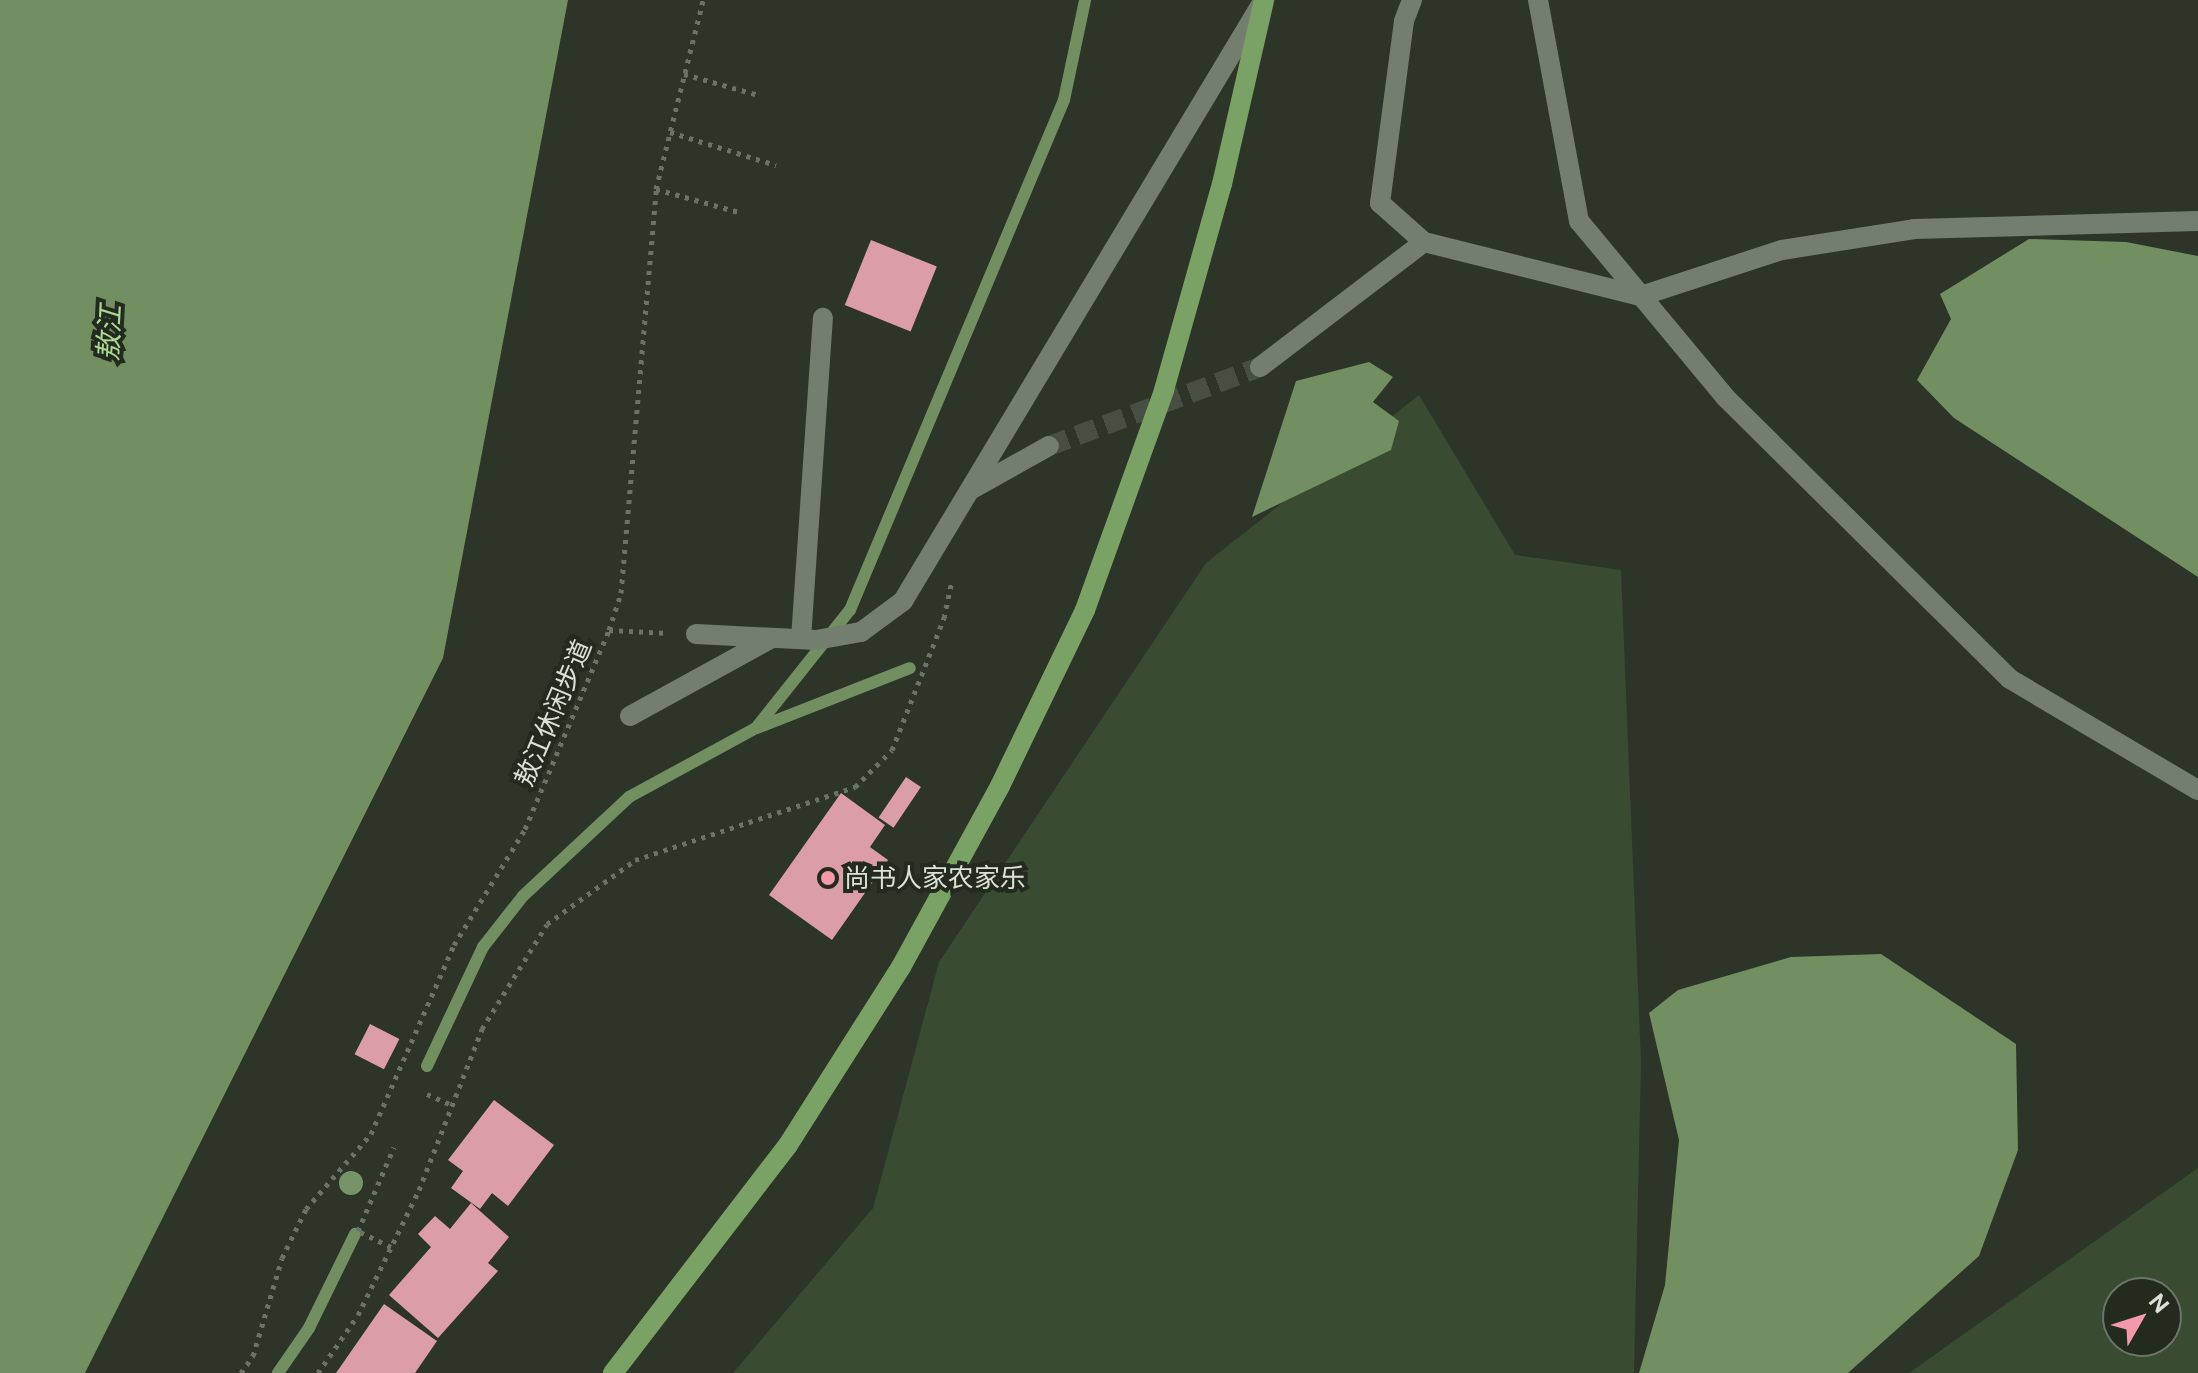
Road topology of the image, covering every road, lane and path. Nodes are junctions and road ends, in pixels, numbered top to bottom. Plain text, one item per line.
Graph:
1 (703, 0) edge
2 (1264, 0) edge
3 (1412, 0) edge
4 (1538, 0) edge
5 (684, 74) junction
6 (758, 95) dead end
7 (670, 132) junction
8 (776, 165) dead end
9 (656, 189) junction
10 (739, 212) dead end
11 (2198, 221) edge
12 (1424, 242) junction
13 (1641, 296) junction
14 (823, 318) dead end
15 (1260, 367) tunnel mouth
16 (1049, 446) tunnel mouth
17 (971, 490) junction
18 (953, 575) dead end
19 (609, 630) junction
20 (696, 634) joint
21 (772, 638) junction
22 (808, 639) junction
23 (630, 716) dead end
24 (2198, 790) edge
25 (427, 1094) dead end
26 (452, 1105) junction
27 (394, 1147) dead end
28 (391, 1247) junction
29 (241, 1373) edge
30 (318, 1373) edge
31 (613, 1373) edge

1 - 5 path, 敖江休闲步道
2 - 17 street
2 - 31 main road
3 - 12 street
4 - 13 street
5 - 6 path
5 - 7 path, 敖江休闲步道
7 - 8 path
7 - 9 path, 敖江休闲步道
9 - 10 path
9 - 19 path, 敖江休闲步道
11 - 13 street
12 - 13 street
12 - 15 street
13 - 24 street
14 - 22 street
16 - 17 street
17 - 22 street
18 - 26 path
19 - 20 path
19 - 29 path, 敖江休闲步道
20 - 21 street
21 - 22 street
21 - 23 street
25 - 26 path
26 - 28 path
27 - 28 path
28 - 30 path

